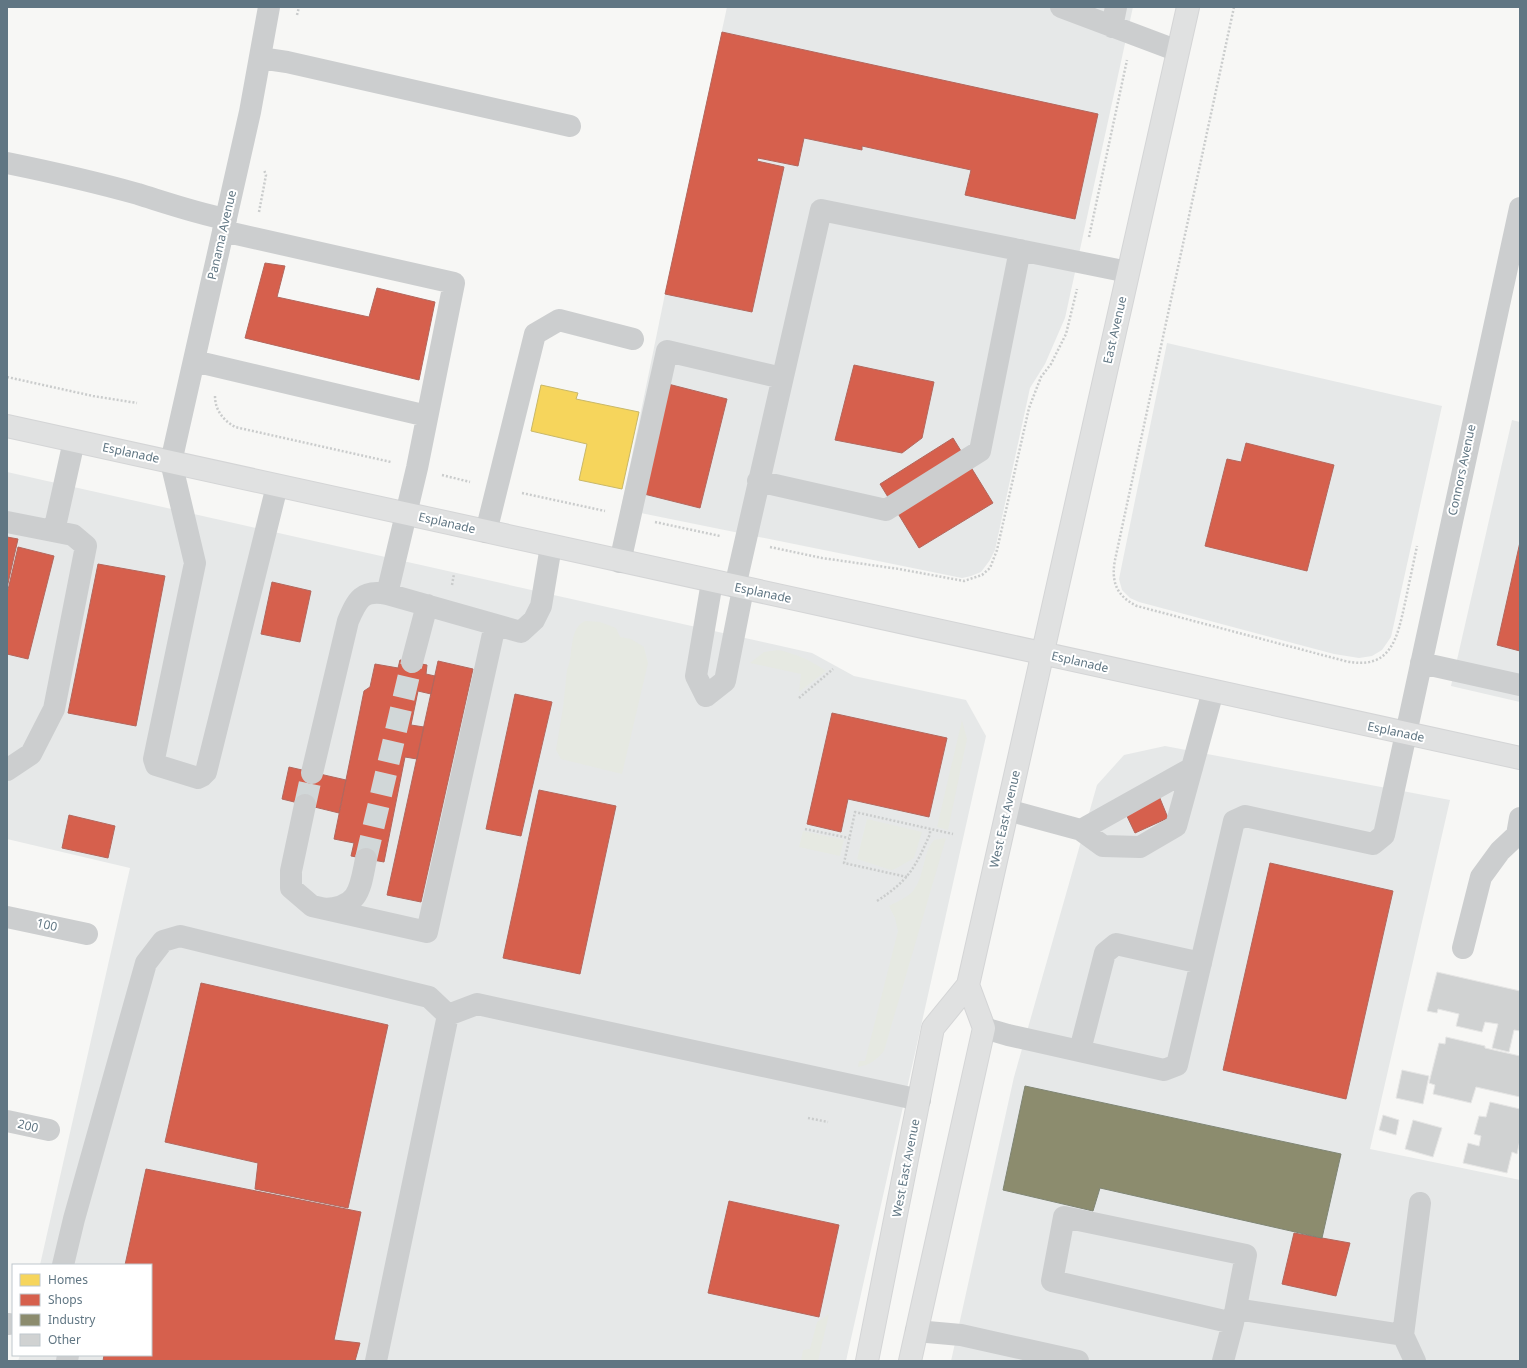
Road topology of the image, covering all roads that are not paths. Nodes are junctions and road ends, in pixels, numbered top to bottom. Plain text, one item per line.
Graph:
1 (269, 7) edge
2 (1061, 7) edge
3 (1188, 7) edge
4 (1114, 17) edge
5 (1178, 51) junction
6 (260, 58) junction
7 (570, 126) dead end
8 (7, 163) edge
9 (1520, 208) edge
10 (225, 225) junction
11 (1020, 250) junction
12 (1128, 272) junction
13 (633, 339) dead end
14 (194, 361) junction
15 (782, 378) junction
16 (427, 416) junction
17 (7, 426) edge
18 (74, 441) junction
19 (171, 462) junction
20 (758, 481) junction
21 (277, 486) junction
22 (406, 514) junction
23 (7, 522) edge
24 (54, 531) junction
25 (486, 532) junction
26 (551, 546) junction
27 (620, 562) junction
28 (712, 582) junction
29 (739, 588) junction
30 (387, 594) junction
31 (426, 605) junction
32 (495, 625) junction
33 (1042, 653) junction
34 (412, 662) tunnel mouth
35 (1421, 663) junction
36 (1520, 685) edge
37 (1213, 691) junction
38 (1405, 733) junction
39 (1520, 758) edge
40 (1192, 768) junction
41 (7, 770) edge
42 (312, 773) tunnel mouth
43 (305, 805) tunnel mouth
44 (1007, 810) junction
45 (1520, 818) edge
46 (1081, 830) junction
47 (366, 859) tunnel mouth
48 (324, 909) junction
49 (7, 917) edge
50 (88, 934) dead end
51 (1463, 948) dead end
52 (1201, 963) junction
53 (968, 985) junction
54 (448, 1015) junction
55 (984, 1028) junction
56 (1080, 1050) junction
57 (920, 1100) junction
58 (7, 1121) edge
59 (49, 1130) dead end
60 (1420, 1203) dead end
61 (63, 1264) edge
62 (1235, 1316) junction
63 (916, 1331) junction
64 (1403, 1335) junction
65 (376, 1361) edge
66 (867, 1361) edge
67 (910, 1361) edge
68 (1078, 1361) edge
69 (1223, 1361) edge
70 (1415, 1361) edge

1 - 6 street, Panama Avenue
2 - 4 street
3 - 5 main road, East Avenue
4 - 5 street
5 - 12 main road, East Avenue
6 - 7 street
6 - 10 street, Panama Avenue
8 - 10 street
9 - 35 street, Connors Avenue
10 - 14 street, Panama Avenue
10 - 16 street
11 - 12 street
11 - 15 street
11 - 20 street
12 - 33 main road, East Avenue
13 - 25 street
14 - 16 street
14 - 19 street, Panama Avenue
15 - 20 street
15 - 27 street
16 - 22 street
17 - 18 main road, Esplanade
18 - 19 main road, Esplanade
18 - 24 street
19 - 21 main road, Esplanade
19 - 21 street
20 - 29 street
21 - 22 main road, Esplanade
22 - 25 main road, Esplanade
22 - 30 street
23 - 24 street
24 - 41 street
25 - 26 main road, Esplanade
26 - 27 main road, Esplanade
26 - 32 street
27 - 28 main road, Esplanade
28 - 29 main road, Esplanade
28 - 29 street
29 - 33 main road, Esplanade
30 - 31 street
30 - 42 street
31 - 32 street
31 - 34 street
32 - 48 street
33 - 37 main road, Esplanade
33 - 44 main road, West East Avenue
35 - 36 street
35 - 38 street, Connors Avenue
37 - 38 main road, Esplanade
37 - 40 street
38 - 39 main road, Esplanade
38 - 52 street, Connors Avenue
40 - 46 street
40 - 46 street
43 - 48 street
44 - 46 street
44 - 53 main road, West East Avenue
45 - 51 street
47 - 48 street
49 - 50 street, 100
52 - 56 street
52 - 56 street
53 - 55 main road
53 - 57 main road, West East Avenue
54 - 57 street
54 - 61 street
54 - 65 street
55 - 56 street
55 - 63 main road
57 - 66 main road, West East Avenue
58 - 59 street, 200
60 - 64 street
62 - 62 street
62 - 64 street
62 - 69 street
63 - 67 main road
63 - 68 street
64 - 70 street

